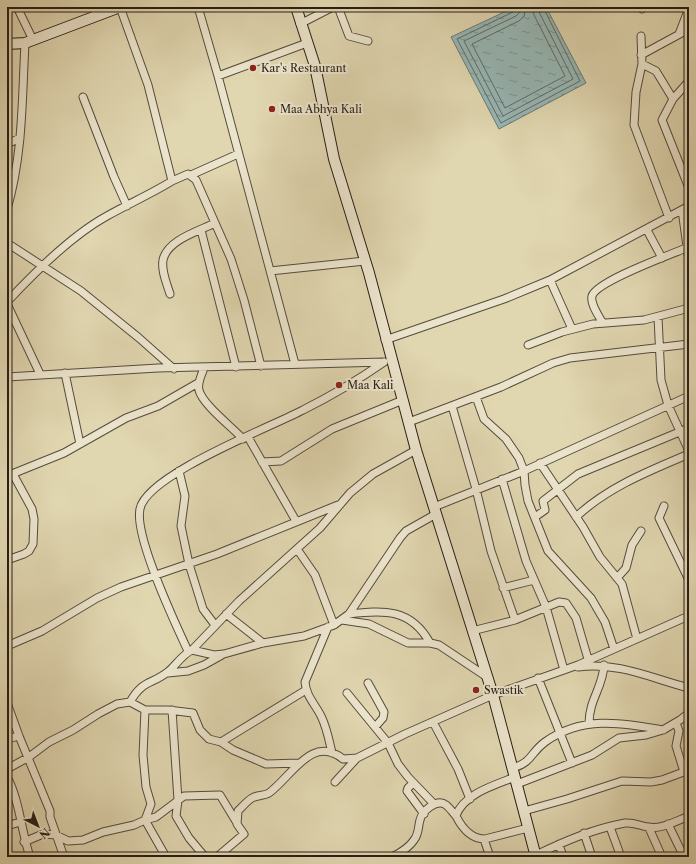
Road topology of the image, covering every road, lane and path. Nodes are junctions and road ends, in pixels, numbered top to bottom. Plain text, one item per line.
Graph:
1 (17, 7) edge
2 (120, 7) edge
3 (198, 7) edge
4 (296, 7) edge
5 (334, 7) edge
6 (338, 7) edge
7 (689, 8) edge
8 (95, 11) edge
9 (300, 24) junction
10 (689, 29) edge
11 (679, 34) junction
12 (641, 36) dead end
13 (29, 41) junction
14 (368, 41) dead end
15 (307, 43) junction
16 (8, 46) edge
17 (641, 55) junction
18 (642, 64) junction
19 (218, 76) junction
20 (689, 81) edge
21 (83, 96) dead end
22 (673, 99) junction
23 (20, 138) junction
24 (7, 144) edge
25 (238, 154) junction
26 (191, 175) junction
27 (172, 181) junction
28 (689, 188) edge
29 (127, 206) junction
30 (689, 206) edge
31 (7, 209) edge
32 (682, 210) junction
33 (669, 218) junction
34 (215, 223) junction
35 (201, 230) junction
36 (647, 230) junction
37 (7, 243) edge
38 (686, 248) junction
39 (662, 258) junction
40 (365, 261) junction
41 (689, 261) edge
42 (45, 266) junction
43 (270, 271) junction
44 (550, 280) junction
45 (170, 294) dead end
46 (7, 303) edge
47 (689, 308) edge
48 (658, 316) junction
49 (602, 322) junction
50 (572, 329) junction
51 (385, 340) junction
52 (689, 344) edge
53 (528, 345) dead end
54 (661, 347) junction
55 (388, 362) junction
56 (295, 364) junction
57 (261, 366) junction
58 (236, 367) junction
59 (204, 368) junction
60 (174, 369) junction
61 (65, 373) junction
62 (40, 374) junction
63 (7, 377) edge
64 (198, 383) junction
65 (689, 396) edge
66 (476, 397) junction
67 (403, 400) junction
68 (668, 405) junction
69 (452, 406) junction
70 (409, 422) junction
71 (689, 428) edge
72 (679, 432) junction
73 (245, 438) junction
74 (80, 444) junction
75 (416, 450) junction
76 (689, 451) edge
77 (689, 454) edge
78 (262, 462) junction
79 (540, 463) junction
80 (179, 471) junction
81 (524, 471) junction
82 (10, 475) edge
83 (502, 479) junction
84 (476, 489) junction
85 (558, 489) junction
86 (338, 505) junction
87 (664, 506) dead end
88 (435, 511) junction
89 (535, 517) junction
90 (576, 517) junction
91 (296, 521) junction
92 (641, 531) dead end
93 (297, 550) junction
94 (7, 560) edge
95 (189, 564) junction
96 (156, 574) junction
97 (617, 578) junction
98 (534, 580) junction
99 (689, 580) edge
100 (503, 588) junction
101 (546, 607) junction
102 (226, 614) junction
103 (349, 614) junction
104 (684, 618) dead end
105 (342, 620) junction
106 (515, 620) junction
107 (215, 625) junction
108 (331, 626) junction
109 (472, 631) junction
110 (637, 639) junction
111 (430, 642) junction
112 (263, 643) junction
113 (7, 646) edge
114 (614, 649) junction
115 (190, 650) junction
116 (224, 654) junction
117 (588, 659) junction
118 (604, 665) junction
119 (567, 669) junction
120 (166, 673) junction
121 (487, 677) junction
122 (538, 678) junction
123 (368, 683) dead end
124 (689, 688) edge
125 (306, 690) junction
126 (347, 693) dead end
127 (493, 695) junction
128 (130, 702) junction
129 (7, 703) edge
130 (144, 710) junction
131 (172, 710) junction
132 (689, 713) edge
133 (433, 722) junction
134 (589, 723) junction
135 (676, 723) junction
136 (375, 727) junction
137 (663, 730) junction
138 (560, 733) junction
139 (19, 736) junction
140 (7, 739) edge
141 (221, 742) junction
142 (388, 744) junction
143 (332, 753) junction
144 (29, 757) junction
145 (357, 758) junction
146 (300, 762) junction
147 (572, 763) junction
148 (7, 769) edge
149 (686, 771) edge
150 (7, 777) edge
151 (515, 777) junction
152 (335, 782) dead end
153 (413, 782) junction
154 (470, 799) junction
155 (178, 800) junction
156 (434, 804) junction
157 (524, 811) junction
158 (424, 814) junction
159 (456, 816) junction
160 (689, 816) edge
161 (145, 820) junction
162 (20, 822) junction
163 (237, 824) junction
164 (668, 824) junction
165 (7, 826) edge
166 (610, 826) junction
167 (528, 828) junction
168 (649, 828) junction
169 (584, 833) junction
170 (56, 835) junction
171 (484, 839) junction
172 (24, 842) junction
173 (559, 844) junction
174 (536, 856) edge
175 (30, 857) edge
176 (64, 857) edge
177 (166, 857) edge
178 (205, 857) edge
179 (217, 857) edge
180 (392, 857) edge
181 (490, 857) edge
182 (563, 857) edge
183 (592, 857) edge
184 (621, 857) edge
185 (662, 857) edge
186 (684, 857) edge

1 - 13 street
2 - 8 main road
2 - 27 street
3 - 19 street
4 - 9 main road
5 - 9 street
6 - 14 street
7 - 11 street
8 - 13 main road
9 - 15 main road
10 - 11 street
11 - 17 street
12 - 17 street
13 - 16 main road
13 - 23 street
15 - 19 street
15 - 40 main road
17 - 18 street
18 - 22 street
18 - 33 street
19 - 25 street
20 - 22 street
21 - 29 street
22 - 28 street
23 - 24 street
23 - 31 street
25 - 26 street
25 - 43 street
26 - 27 street
26 - 34 street
27 - 29 street
29 - 42 street
30 - 32 street
32 - 33 street
32 - 38 street
33 - 36 street
34 - 35 street
34 - 57 street
35 - 45 street
35 - 58 street
36 - 39 street
36 - 44 street
37 - 42 street
38 - 39 street
38 - 41 street
39 - 49 street
40 - 43 street
40 - 51 main road
42 - 46 street
42 - 60 street
43 - 56 street
44 - 50 street
44 - 51 street
46 - 62 street
47 - 48 street
48 - 49 street
48 - 54 street
49 - 50 street
50 - 53 street
51 - 55 main road
52 - 54 street
54 - 66 street
54 - 68 street
55 - 56 street
55 - 67 main road
55 - 73 street
56 - 57 street
57 - 58 street
58 - 59 street
59 - 60 street
59 - 64 street
60 - 61 street
61 - 62 street
61 - 74 street
62 - 63 street
64 - 73 street
64 - 74 street
65 - 68 street
66 - 69 street
66 - 81 street
67 - 70 main road
67 - 78 street
68 - 72 street
68 - 79 street
69 - 70 street
69 - 84 street
70 - 75 main road
71 - 72 street
72 - 76 street
72 - 85 street
73 - 78 street
73 - 80 street
74 - 82 street
75 - 86 street
75 - 88 main road
77 - 90 street
78 - 91 street
79 - 81 street
79 - 85 street
80 - 95 street
80 - 96 street
81 - 83 street
81 - 89 street
82 - 94 street
83 - 84 street
83 - 98 street
84 - 88 street
84 - 100 street
85 - 89 street
85 - 90 street
86 - 91 street
86 - 93 street
87 - 99 street
88 - 103 street
88 - 109 main road
89 - 114 street
90 - 97 street
91 - 95 street
92 - 97 street
93 - 102 street
93 - 108 street
95 - 96 street
95 - 107 street
96 - 113 street
96 - 115 street
97 - 110 street
98 - 100 street
98 - 101 street
100 - 106 street
101 - 106 street
101 - 117 street
101 - 119 street
102 - 107 street
102 - 112 street
103 - 105 street
103 - 111 street
104 - 110 street
105 - 108 street
105 - 111 street
106 - 109 street
107 - 115 street
108 - 112 street
108 - 125 street
109 - 121 main road
110 - 114 street
111 - 121 street
112 - 116 street
114 - 117 street
115 - 116 street
115 - 120 street
116 - 120 street
117 - 119 street
118 - 119 street
118 - 124 street
118 - 134 street
119 - 122 street
120 - 128 street
121 - 127 main road
122 - 127 street
122 - 138 street
123 - 136 street
125 - 141 street
125 - 143 street
126 - 136 street
127 - 133 street
127 - 151 main road
128 - 130 street
128 - 144 street
129 - 139 street
130 - 131 street
130 - 161 street
131 - 141 street
131 - 155 street
132 - 135 street
133 - 142 street
133 - 154 street
134 - 137 street
134 - 138 street
135 - 137 street
135 - 149 street
136 - 142 street
137 - 147 street
138 - 147 street
138 - 151 street
139 - 140 street
139 - 144 street
141 - 146 street
142 - 145 street
142 - 153 street
143 - 145 street
143 - 146 street
144 - 148 street
144 - 170 street
145 - 152 street
146 - 163 street
147 - 151 street
149 - 157 street
150 - 162 street
151 - 154 street
151 - 157 main road
153 - 156 street
153 - 158 street
154 - 159 street
155 - 161 street
155 - 163 street
155 - 178 street
156 - 158 street
156 - 159 street
157 - 167 main road
158 - 180 street
159 - 171 street
160 - 164 street
161 - 170 street
161 - 177 street
162 - 165 street
162 - 172 street
163 - 179 street
164 - 168 street
164 - 186 street
166 - 168 street
166 - 169 street
166 - 184 street
167 - 171 street
167 - 174 main road
168 - 185 street
169 - 173 street
169 - 183 street
170 - 172 street
170 - 176 street
171 - 181 street
172 - 175 street
173 - 174 street
173 - 182 street

